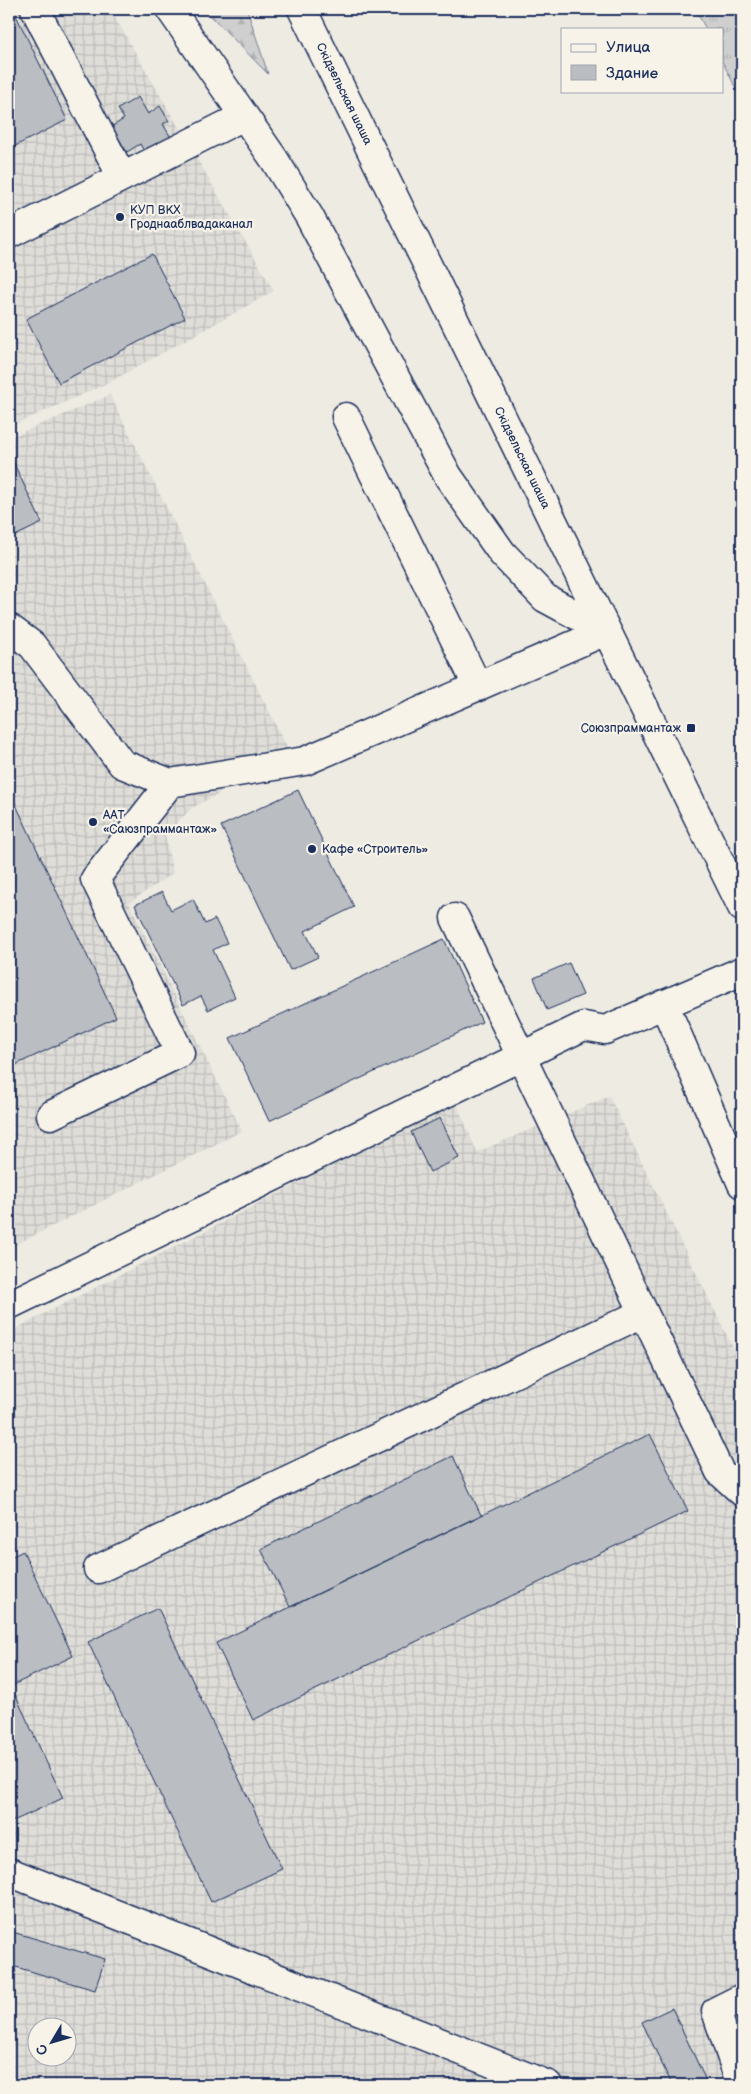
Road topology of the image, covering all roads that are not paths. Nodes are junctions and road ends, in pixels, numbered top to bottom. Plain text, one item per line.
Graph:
1 (35, 9) edge
2 (170, 9) edge
3 (302, 9) edge
4 (244, 116) junction
5 (122, 177) junction
6 (9, 234) edge
7 (346, 417) dead end
8 (9, 628) edge
9 (606, 631) junction
10 (478, 686) junction
11 (170, 783) junction
12 (742, 907) edge
13 (455, 918) dead end
14 (742, 971) edge
15 (664, 1004) junction
16 (519, 1057) junction
17 (51, 1115) dead end
18 (742, 1184) edge
19 (9, 1305) edge
20 (643, 1313) junction
21 (742, 1492) edge
22 (98, 1569) dead end
23 (9, 1872) edge
24 (742, 1998) edge
25 (548, 2085) edge
26 (741, 2085) edge

1 - 5 street
2 - 4 street
3 - 9 street, Скідзельская шаша
4 - 5 street
4 - 9 street
5 - 6 street
7 - 10 street
8 - 11 street
9 - 10 street
9 - 12 street, Скідзельская шаша
10 - 11 street
11 - 17 street
13 - 16 street
14 - 15 street
15 - 16 street
15 - 18 street
16 - 19 street
16 - 20 street
20 - 21 street
20 - 22 street
23 - 25 street
24 - 26 street

